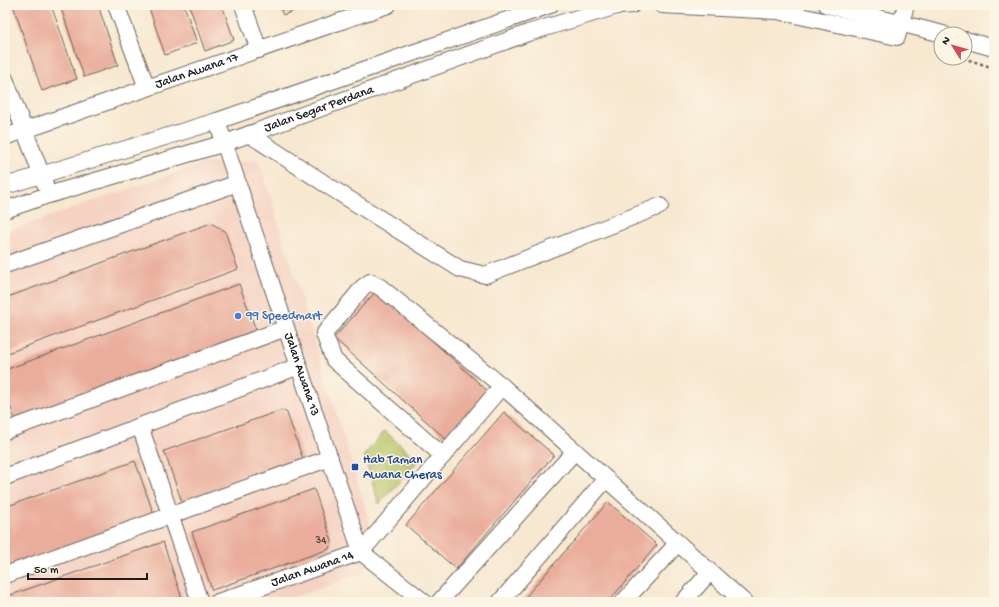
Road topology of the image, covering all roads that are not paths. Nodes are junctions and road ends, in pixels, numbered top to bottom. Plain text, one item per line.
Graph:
1 (116, 5) edge
2 (243, 5) edge
3 (550, 5) edge
4 (632, 5) edge
5 (662, 5) edge
6 (827, 5) edge
7 (906, 5) edge
8 (380, 6) edge
9 (517, 11) edge
10 (868, 17) edge
11 (899, 30) junction
12 (528, 33) junction
13 (933, 33) edge
14 (973, 42) edge
15 (994, 48) edge
16 (259, 50) junction
17 (5, 80) edge
18 (147, 88) junction
19 (217, 120) junction
20 (24, 130) junction
21 (249, 134) junction
22 (5, 137) edge
23 (225, 143) junction
24 (42, 175) junction
25 (238, 182) junction
26 (5, 186) edge
27 (48, 195) junction
28 (660, 206) dead end
29 (5, 210) edge
30 (5, 265) edge
31 (286, 328) junction
32 (299, 366) junction
33 (502, 386) junction
34 (140, 426) junction
35 (6, 427) edge
36 (574, 451) junction
37 (443, 456) junction
38 (330, 458) junction
39 (5, 477) edge
40 (606, 479) junction
41 (170, 516) junction
42 (678, 543) junction
43 (361, 552) junction
44 (710, 572) junction
45 (5, 575) edge
46 (200, 602) edge
47 (218, 602) edge
48 (424, 602) edge
49 (439, 602) edge
50 (500, 602) edge
51 (623, 602) edge
52 (683, 602) edge
53 (744, 602) edge

1 - 18 street
2 - 16 street
3 - 9 street, Jalan Segar Perdana
4 - 12 street, Jalan Segar Perdana
5 - 10 street
6 - 10 street
7 - 11 street
8 - 16 street, Jalan Awana 17
9 - 12 street
9 - 19 street, Jalan Segar Perdana
10 - 11 street
11 - 13 street
12 - 21 street, Jalan Segar Perdana
14 - 15 street
16 - 18 street, Jalan Awana 17
17 - 20 street
18 - 20 street, Jalan Awana 17
19 - 23 street, Jalan Awana 13
19 - 24 street, Jalan Segar Perdana
20 - 22 street, Jalan Awana 17
20 - 24 street
21 - 23 street, Jalan Segar Perdana
21 - 28 street
23 - 25 street, Jalan Awana 13
23 - 27 street, Jalan Segar Perdana
24 - 26 street, Jalan Segar Perdana
24 - 27 street
25 - 30 street
25 - 31 street, Jalan Awana 13
27 - 29 street, Jalan Segar Perdana
31 - 32 street, Jalan Awana 13
31 - 35 street
32 - 34 street
32 - 38 street, Jalan Awana 13
33 - 36 street
33 - 37 street
33 - 37 street
34 - 39 street
34 - 41 street
36 - 40 street
36 - 49 street
37 - 43 street
38 - 41 street
38 - 43 street, Jalan Awana 13
40 - 42 street
40 - 50 street
41 - 45 street
41 - 46 street
42 - 44 street
42 - 51 street
43 - 47 street, Jalan Awana 14
43 - 48 street
44 - 52 street
44 - 53 street

